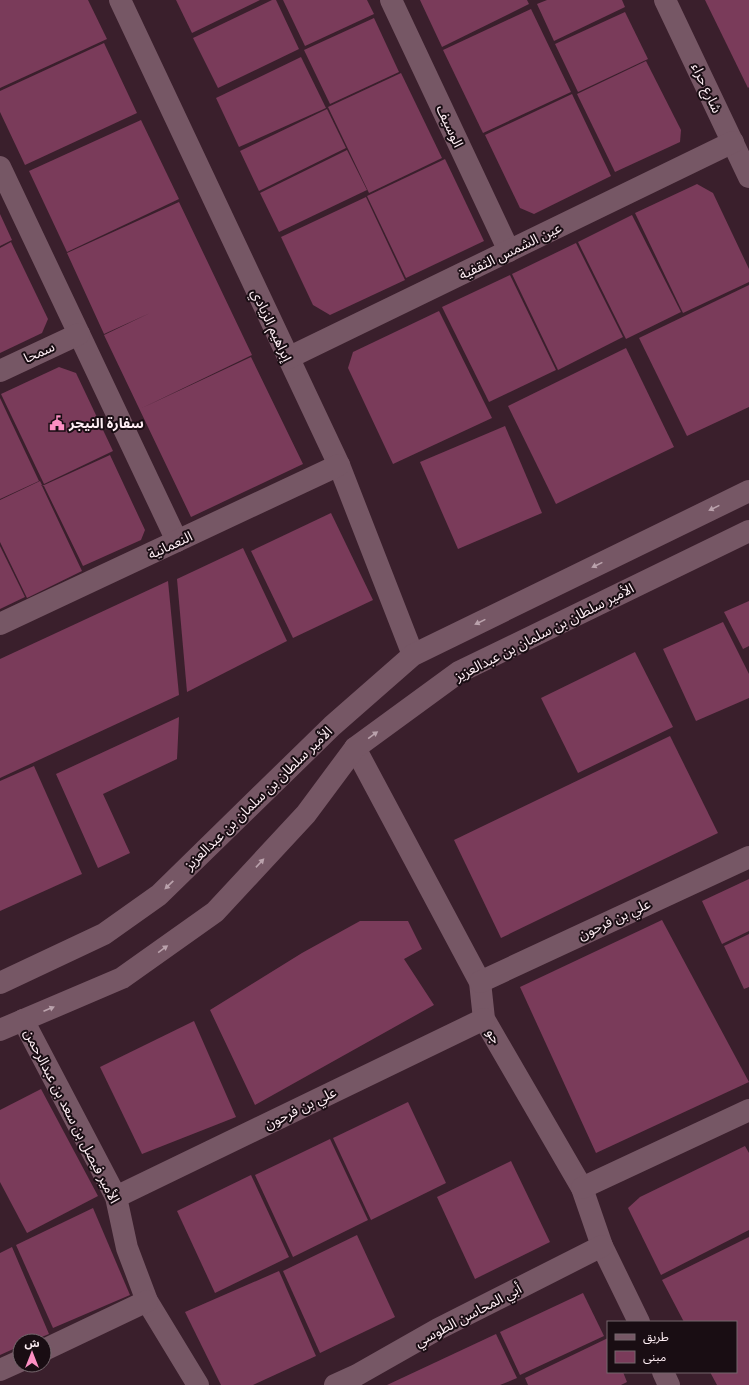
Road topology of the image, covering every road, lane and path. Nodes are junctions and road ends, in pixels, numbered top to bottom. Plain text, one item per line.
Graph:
1 (120, 0) edge
2 (391, 0) edge
3 (665, 0) edge
4 (733, 142) junction
5 (0, 167) edge
6 (749, 177) edge
7 (509, 252) junction
8 (79, 334) junction
9 (288, 358) junction
10 (0, 371) edge
11 (340, 465) junction
12 (749, 491) edge
13 (749, 531) edge
14 (177, 541) junction
15 (0, 624) edge
16 (413, 655) junction
17 (355, 748) junction
18 (749, 857) edge
19 (480, 982) junction
20 (0, 983) edge
21 (484, 1019) junction
22 (23, 1020) junction
23 (0, 1030) edge
24 (749, 1110) edge
25 (582, 1188) junction
26 (116, 1197) junction
27 (602, 1246) junction
28 (147, 1301) junction
29 (639, 1321) edge
30 (52, 1346) edge
31 (12, 1365) edge
32 (0, 1370) edge
33 (664, 1373) edge
34 (359, 1380) edge
35 (198, 1385) edge
36 (335, 1385) edge
37 (670, 1385) edge

1 - 9 street, إبراهيم الزيادي
2 - 7 street, الوسيف
3 - 4 street, شارع حراء
4 - 6 street, شارع حراء
4 - 7 street, عين الشمس الثقفية
5 - 8 street
7 - 9 street, عين الشمس الثقفية
8 - 10 street, سمحا
8 - 14 street
9 - 11 street, إبراهيم الزيادي
11 - 14 street, النعمانية
11 - 16 street, إبراهيم الزيادي
12 -> 16 street, الأمير سلطان بن سلمان بن عبدالعزيز
17 -> 13 street, الأمير سلطان بن سلمان بن عبدالعزيز
14 - 15 street, النعمانية
16 -> 20 street, الأمير سلطان بن سلمان بن عبدالعزيز
17 - 19 street, جو
22 -> 17 street, الأمير سلطان بن سلمان بن عبدالعزيز
18 - 19 street, علي بن فرحون
19 - 21 street, جو
21 - 25 street, جو
21 - 26 street, علي بن فرحون
22 - 23 street, الأمير سلطان بن سلمان بن عبدالعزيز
22 - 26 street, الأمير فيصل بن سعد بن عبدالرحمن
24 - 25 street
25 - 27 street, جو
26 - 28 street, الأمير فيصل بن سعد بن عبدالرحمن
27 - 29 street, جو
27 - 34 street, أبي المحاسن الطوسي
28 - 30 street
28 - 35 street, الأمير فيصل بن سعد بن عبدالرحمن
31 - 32 street
33 - 37 street
34 - 36 street, أبي المحاسن الطوسي

